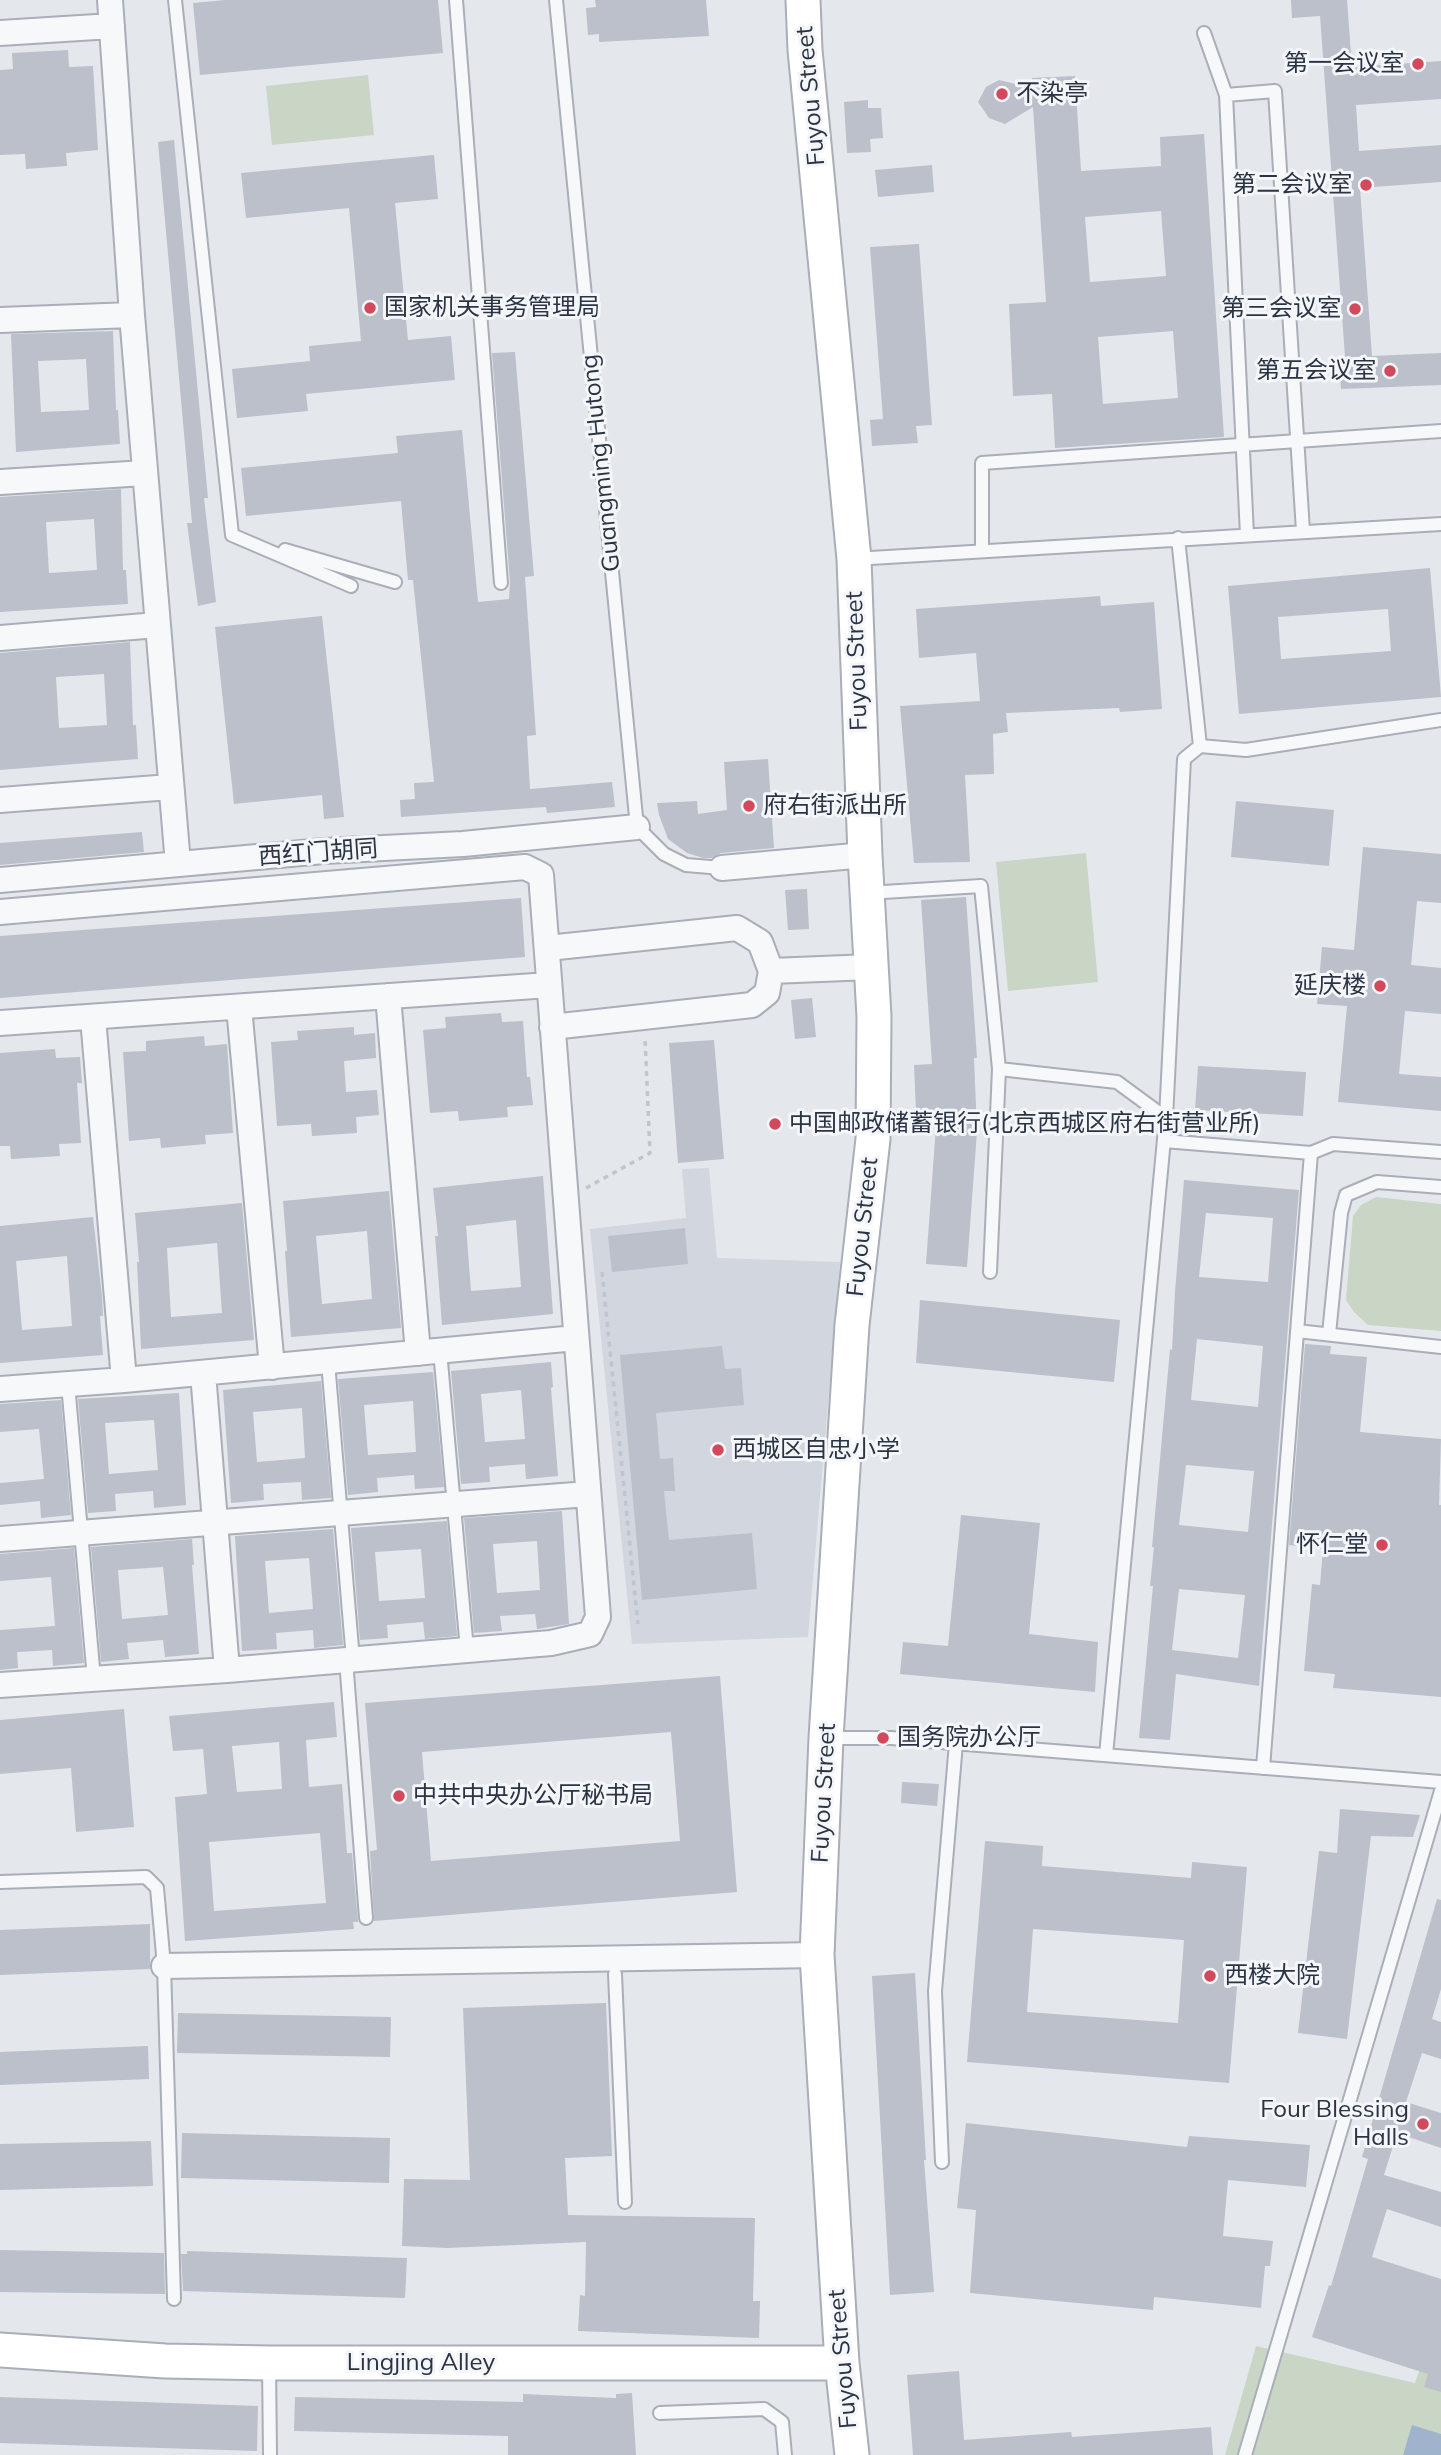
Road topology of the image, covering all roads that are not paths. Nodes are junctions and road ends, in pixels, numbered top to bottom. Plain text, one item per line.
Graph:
1 (110, 0) edge
2 (175, 0) edge
3 (456, 0) edge
4 (556, 0) edge
5 (803, 0) edge
6 (112, 26) junction
7 (0, 33) edge
8 (1204, 33) dead end
9 (1226, 94) junction
10 (132, 315) junction
11 (0, 320) edge
12 (1441, 431) edge
13 (1297, 441) junction
14 (1243, 445) junction
15 (145, 473) junction
16 (0, 482) edge
17 (1441, 524) edge
18 (1303, 531) junction
19 (232, 535) junction
20 (1247, 535) junction
21 (1178, 538) junction
22 (982, 550) junction
23 (854, 559) junction
24 (395, 582) dead end
25 (501, 583) dead end
26 (352, 586) dead end
27 (157, 625) junction
28 (0, 638) edge
29 (1441, 720) edge
30 (1200, 746) junction
31 (170, 787) junction
32 (0, 800) edge
33 (637, 827) junction
34 (864, 855) junction
35 (178, 864) junction
36 (722, 867) joint
37 (0, 880) edge
38 (867, 893) junction
39 (0, 912) edge
40 (548, 948) junction
41 (872, 967) junction
42 (771, 971) junction
43 (549, 985) junction
44 (388, 996) junction
45 (239, 1007) junction
46 (93, 1018) junction
47 (0, 1023) edge
48 (552, 1027) junction
49 (999, 1069) junction
50 (1166, 1118) junction
51 (1164, 1141) junction
52 (1441, 1152) edge
53 (1311, 1153) junction
54 (1441, 1186) edge
55 (990, 1272) dead end
56 (1297, 1331) junction
57 (1329, 1334) junction
58 (576, 1338) junction
59 (1441, 1347) edge
60 (429, 1352) junction
61 (328, 1362) junction
62 (272, 1367) junction
63 (203, 1373) junction
64 (124, 1380) junction
65 (68, 1384) junction
66 (0, 1389) edge
67 (588, 1494) junction
68 (454, 1505) junction
69 (341, 1514) junction
70 (215, 1524) junction
71 (81, 1533) junction
72 (0, 1539) edge
73 (467, 1650) junction
74 (349, 1660) junction
75 (227, 1670) junction
76 (94, 1679) junction
77 (0, 1685) edge
78 (826, 1738) junction
79 (957, 1743) junction
80 (1106, 1755) junction
81 (1263, 1768) junction
82 (1441, 1782) edge
83 (1441, 1791) edge
84 (0, 1882) edge
85 (366, 1918) dead end
86 (817, 1955) junction
87 (164, 1966) junction
88 (615, 1974) dead end
89 (942, 2162) dead end
90 (625, 2202) dead end
91 (174, 2299) dead end
92 (0, 2350) edge
93 (269, 2363) junction
94 (842, 2363) junction
95 (660, 2413) dead end
96 (270, 2455) edge
97 (786, 2455) edge
98 (852, 2455) edge
99 (1245, 2455) edge

1 - 6 street
2 - 19 lane
3 - 25 lane
4 - 33 lane, Guangming Hutong
5 - 23 main road, Fuyou Street
6 - 7 street
6 - 10 street
8 - 9 lane
9 - 13 lane
9 - 14 lane
10 - 11 street
10 - 15 street
12 - 13 lane
13 - 14 lane
13 - 18 lane
14 - 20 lane
14 - 22 lane
15 - 16 street
15 - 27 street
17 - 18 lane
18 - 20 lane
19 - 24 lane
19 - 26 lane
20 - 21 lane
21 - 22 lane
21 - 30 lane
22 - 23 lane
23 - 34 main road, Fuyou Street
27 - 28 street
27 - 31 street
29 - 30 lane
30 - 50 lane
31 - 32 street
31 - 35 street
33 - 35 street, 西红门胡同
33 - 36 lane
34 - 36 street
34 - 38 main road, Fuyou Street
35 - 37 street, 西红门胡同
38 - 41 main road, Fuyou Street
38 - 49 lane
39 - 40 street
40 - 42 street
40 - 43 street
41 - 42 street
41 - 78 main road, Fuyou Street
42 - 48 street
43 - 44 street
43 - 48 street
44 - 45 street
44 - 60 street
45 - 46 street
45 - 62 street
46 - 47 street
46 - 64 street
48 - 58 street
49 - 50 lane
49 - 55 lane
50 - 51 lane
51 - 53 lane
51 - 80 lane
52 - 53 lane
53 - 56 lane
54 - 57 lane
56 - 57 lane
56 - 81 lane
57 - 59 lane
58 - 60 street
58 - 67 street
60 - 61 street
60 - 68 lane
61 - 62 street
61 - 69 lane
62 - 63 street
63 - 64 street
63 - 70 street
64 - 65 street
65 - 66 street
65 - 71 lane
67 - 68 street
67 - 73 street
68 - 69 street
68 - 73 lane
69 - 70 street
69 - 74 lane
70 - 71 street
70 - 75 street
71 - 72 street
71 - 76 lane
73 - 74 street
74 - 75 street
74 - 85 lane
75 - 76 street
76 - 77 street
78 - 79 lane
78 - 86 main road, Fuyou Street
79 - 80 lane
79 - 89 lane
80 - 81 lane
81 - 82 lane
83 - 99 lane
84 - 87 lane
86 - 87 street
86 - 94 main road, Fuyou Street
87 - 91 lane
88 - 90 lane
92 - 93 main road, Lingjing Alley
93 - 94 main road, Lingjing Alley
93 - 96 lane
94 - 98 main road, Fuyou Street
95 - 97 lane

